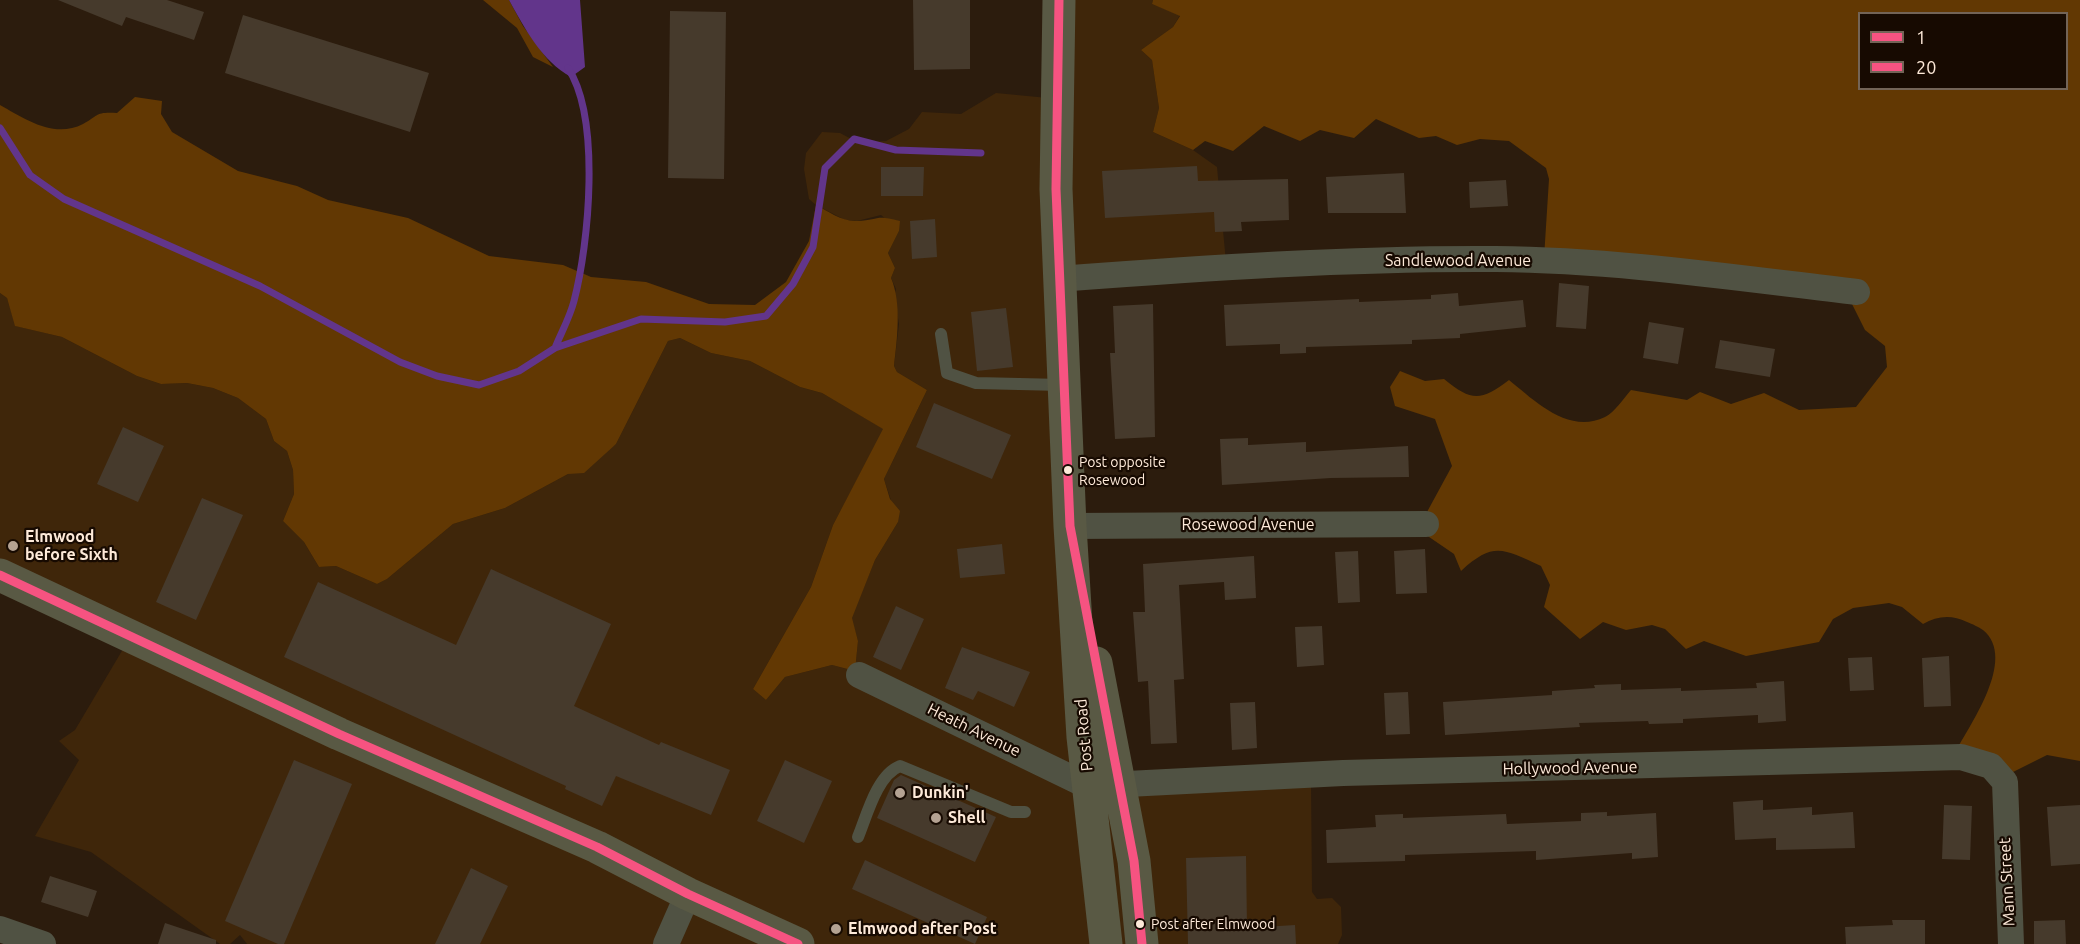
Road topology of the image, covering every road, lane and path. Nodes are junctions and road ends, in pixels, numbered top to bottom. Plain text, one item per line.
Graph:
1 (1059, 0) edge
2 (1058, 279) junction
3 (1857, 292) dead end
4 (941, 334) dead end
5 (1063, 385) junction
6 (1426, 524) dead end
7 (1070, 526) junction
8 (0, 575) edge
9 (859, 675) dead end
10 (1103, 785) junction
11 (1024, 812) dead end
12 (2004, 820) joint
13 (858, 837) dead end
14 (1100, 885) junction
15 (688, 894) junction
16 (0, 929) edge
17 (43, 944) edge
18 (666, 944) edge
19 (798, 944) edge
20 (1089, 944) edge
21 (1106, 944) edge
22 (1142, 944) edge
23 (2011, 944) edge

1 - 2 main road, Post Road
2 - 3 street, Sandlewood Avenue
2 - 5 main road, Post Road
4 - 5 lane
5 - 7 main road, Post Road
6 - 7 street, Rosewood Avenue
7 - 10 main road, Post Road
8 - 15 main road
9 - 10 street, Heath Avenue
10 - 12 street, Hollywood Avenue
10 - 14 main road, Post Road
10 - 22 main road, Post Road
11 - 13 lane
12 - 23 street, Mann Street
14 - 20 main road
14 - 21 main road, Post Road
15 - 18 street
15 - 19 main road
16 - 17 street

